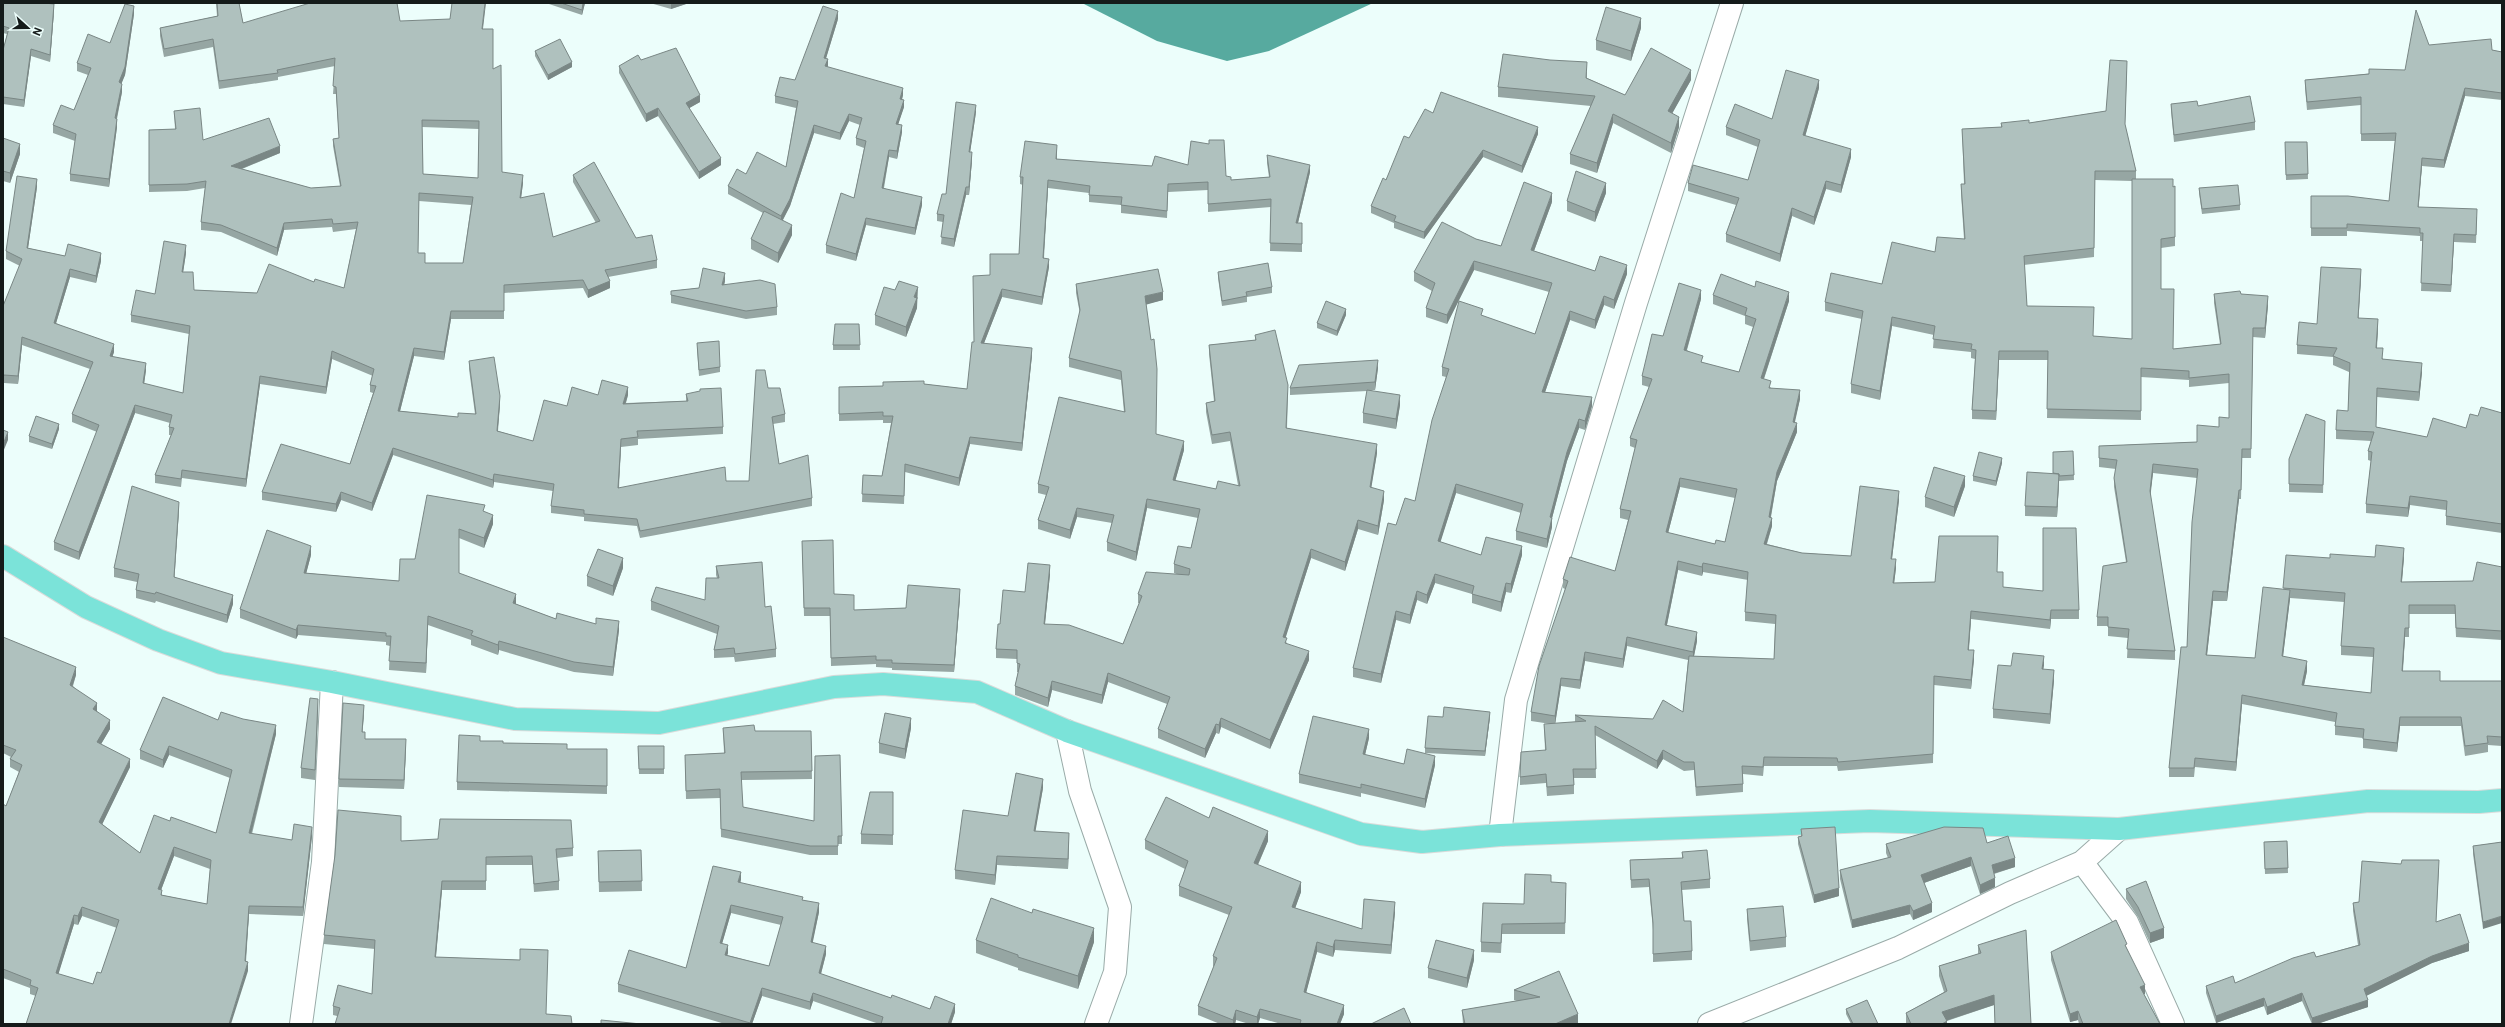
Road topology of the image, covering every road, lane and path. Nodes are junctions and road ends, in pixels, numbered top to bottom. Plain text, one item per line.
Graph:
1 (1732, 3) edge
2 (3, 556) edge
3 (332, 682) junction
4 (1068, 731) junction
5 (2502, 800) edge
6 (2119, 829) junction
7 (1500, 835) junction
8 (2082, 862) junction
9 (301, 1024) edge
10 (1096, 1024) edge
11 (1708, 1024) edge
12 (2173, 1024) edge

1 - 7 street
2 - 3 main road
3 - 4 main road
3 - 9 street
4 - 7 main road
4 - 10 street
5 - 6 main road
6 - 7 main road
6 - 8 street
8 - 11 street
8 - 12 street

